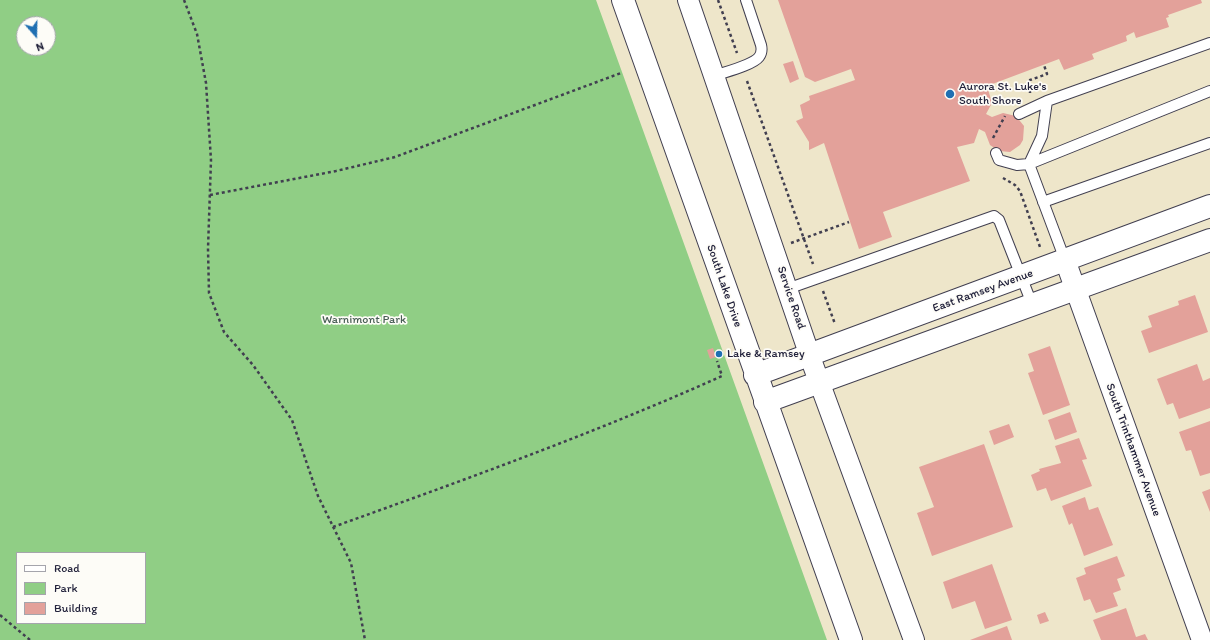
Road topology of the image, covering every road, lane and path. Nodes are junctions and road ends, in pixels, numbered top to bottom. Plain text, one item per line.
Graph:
1 (184, 0) edge
2 (623, 0) edge
3 (688, 0) edge
4 (718, 0) edge
5 (746, 0) edge
6 (1210, 43) edge
7 (738, 54) dead end
8 (621, 73) dead end
9 (744, 74) dead end
10 (714, 76) junction
11 (1210, 92) edge
12 (1047, 101) junction
13 (1019, 114) dead end
14 (1210, 143) edge
15 (996, 153) dead end
16 (1029, 164) junction
17 (210, 195) junction
18 (1043, 202) junction
19 (1210, 206) edge
20 (849, 222) dead end
21 (804, 238) junction
22 (1210, 240) edge
23 (786, 245) dead end
24 (1065, 260) junction
25 (1021, 276) junction
26 (1074, 288) junction
27 (787, 289) junction
28 (823, 291) dead end
29 (1032, 304) junction
30 (835, 325) dead end
31 (810, 355) junction
32 (717, 360) dead end
33 (755, 375) junction
34 (820, 382) junction
35 (765, 402) junction
36 (333, 527) junction
37 (0, 615) edge
38 (30, 640) edge
39 (365, 640) edge
40 (851, 640) edge
41 (914, 640) edge
42 (1202, 640) edge

1 - 17 path
2 - 33 street, South Lake Drive
3 - 10 street, Service Road
4 - 7 path
5 - 10 lane
6 - 12 lane
8 - 17 path
9 - 21 path
10 - 27 street, Service Road
11 - 16 lane
12 - 13 lane
12 - 16 lane
14 - 18 lane
15 - 16 lane
16 - 18 lane
17 - 36 path
18 - 24 lane
19 - 24 street, East Ramsey Avenue
20 - 21 path
21 - 23 path
22 - 26 street
24 - 25 street, East Ramsey Avenue
24 - 26 street, South Trinthammer Avenue
25 - 27 lane
25 - 29 lane
25 - 31 street, East Ramsey Avenue
26 - 29 street
26 - 42 street, South Trinthammer Avenue
27 - 31 street, Service Road
28 - 30 path
29 - 34 street
31 - 33 street, East Ramsey Avenue
31 - 34 street, Service Road
32 - 36 path
33 - 35 street, South Lake Drive
34 - 35 street
34 - 41 street, Service Road
35 - 40 street, South Lake Drive
36 - 39 path
37 - 38 path

